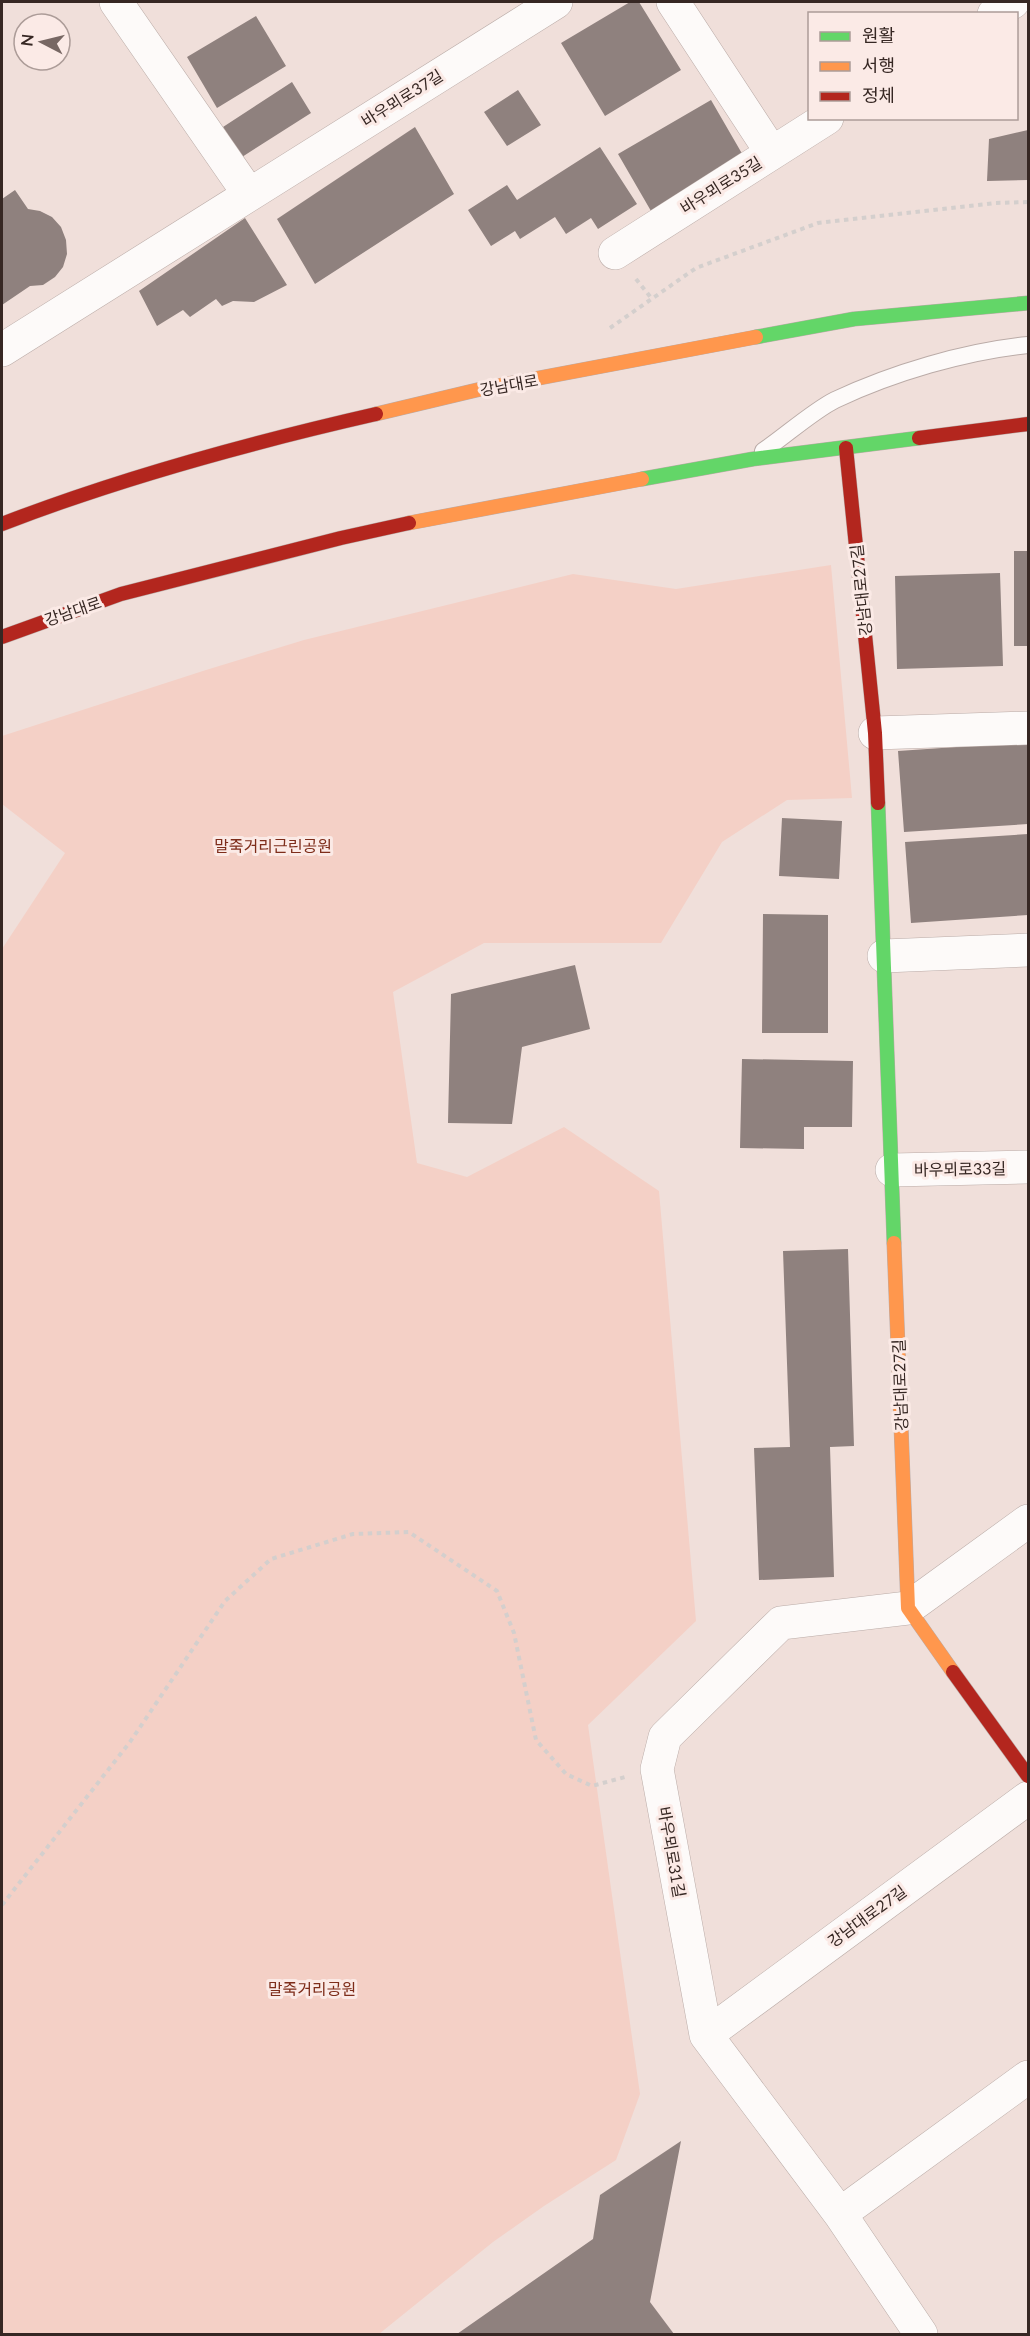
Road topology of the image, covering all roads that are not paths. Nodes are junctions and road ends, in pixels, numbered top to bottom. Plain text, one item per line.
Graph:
1 (116, 2) edge
2 (556, 2) edge
3 (673, 2) edge
4 (1013, 2) edge
5 (997, 12) edge
6 (824, 120) edge
7 (772, 153) junction
8 (249, 194) junction
9 (615, 253) dead end
10 (1029, 303) edge
11 (1029, 345) edge
12 (2, 350) edge
13 (1029, 424) edge
14 (846, 448) junction
15 (753, 459) junction
16 (2, 524) edge
17 (2, 637) edge
18 (1029, 728) edge
19 (875, 733) junction
20 (1029, 950) edge
21 (884, 956) junction
22 (1029, 1167) edge
23 (892, 1170) junction
24 (1029, 1521) edge
25 (908, 1608) junction
26 (1029, 1776) edge
27 (1029, 1798) edge
28 (706, 2035) junction
29 (1029, 2077) edge
30 (840, 2214) junction
31 (921, 2334) edge

1 - 8 street
2 - 8 street, 바우뫼로37길
3 - 7 street
4 - 5 street
6 - 7 street, 바우뫼로35길
7 - 9 street, 바우뫼로35길
8 - 12 street, 바우뫼로37길
10 - 16 main road, 강남대로
11 - 15 lane
13 - 14 main road, 강남대로
14 - 15 main road, 강남대로
14 - 19 main road, 강남대로27길
15 - 17 main road, 강남대로
18 - 19 street
19 - 21 main road, 강남대로27길
20 - 21 street
21 - 23 main road, 강남대로27길
22 - 23 street, 바우뫼로33길
23 - 25 main road, 강남대로27길
24 - 25 street, 바우뫼로31길
25 - 26 main road
25 - 28 street, 바우뫼로31길
27 - 28 street, 강남대로27길
28 - 30 street, 바우뫼로31길
29 - 30 street
30 - 31 street, 바우뫼로31길

